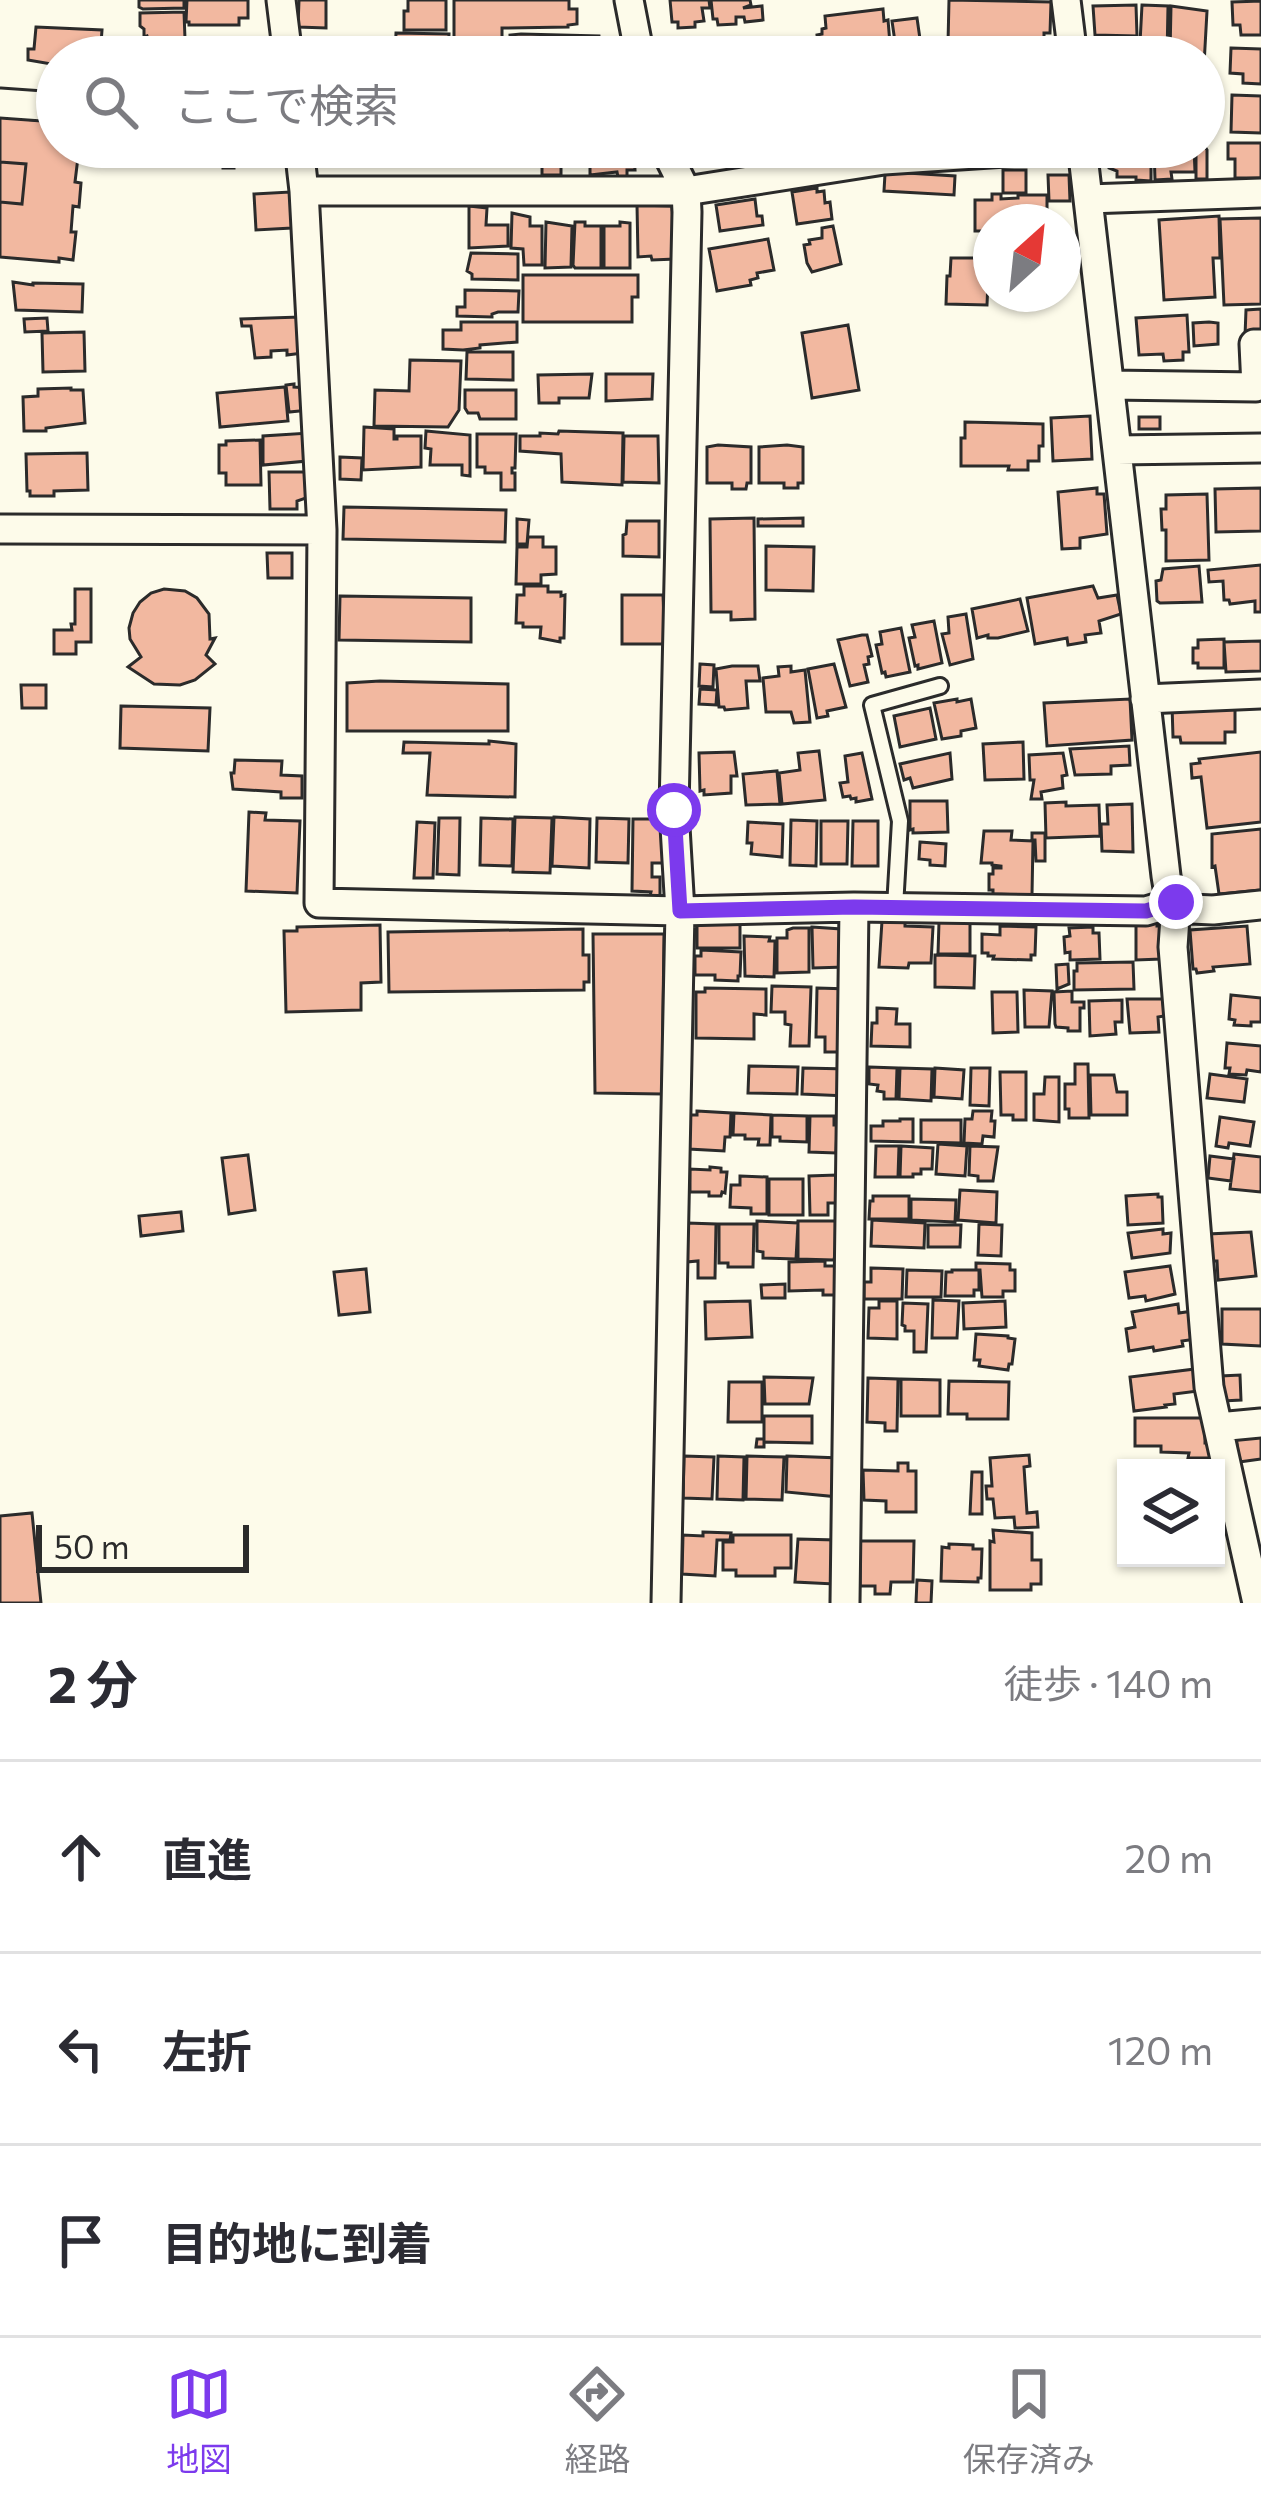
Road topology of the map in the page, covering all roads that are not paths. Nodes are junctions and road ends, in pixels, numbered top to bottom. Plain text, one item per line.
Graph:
1 (281, 0) edge
2 (629, 0) edge
3 (1066, 0) edge
4 (285, 36) edge
5 (636, 36) edge
6 (1070, 36) edge
7 (0, 103) edge
8 (36, 106) edge
9 (301, 168) edge
10 (674, 168) edge
11 (833, 168) edge
12 (1084, 168) edge
13 (304, 191) junction
14 (686, 191) junction
15 (1261, 194) edge
16 (1088, 199) junction
17 (1261, 344) edge
18 (1110, 385) junction
19 (1261, 448) edge
20 (1117, 450) junction
21 (0, 530) edge
22 (322, 530) junction
23 (940, 686) dead end
24 (1261, 694) edge
25 (1145, 699) junction
26 (1176, 902) junction
27 (1261, 905) edge
28 (854, 907) junction
29 (896, 907) junction
30 (680, 911) junction
31 (1261, 1423) edge
32 (1218, 1427) junction
33 (666, 1603) edge
34 (845, 1603) edge
35 (1257, 1603) edge

1 - 4 street
2 - 5 street
3 - 6 street
7 - 8 street
9 - 13 street
10 - 14 street
11 - 14 street
12 - 16 street
13 - 14 street
13 - 22 street
14 - 30 street
15 - 16 street
16 - 18 street
17 - 18 street
18 - 20 street
19 - 20 street
20 - 25 street
21 - 22 street
22 - 30 street
23 - 29 lane
24 - 25 street
25 - 26 street
26 - 27 street
26 - 29 street
26 - 32 street
28 - 29 street
28 - 30 street
28 - 34 street
30 - 33 street
31 - 32 street
32 - 35 street

